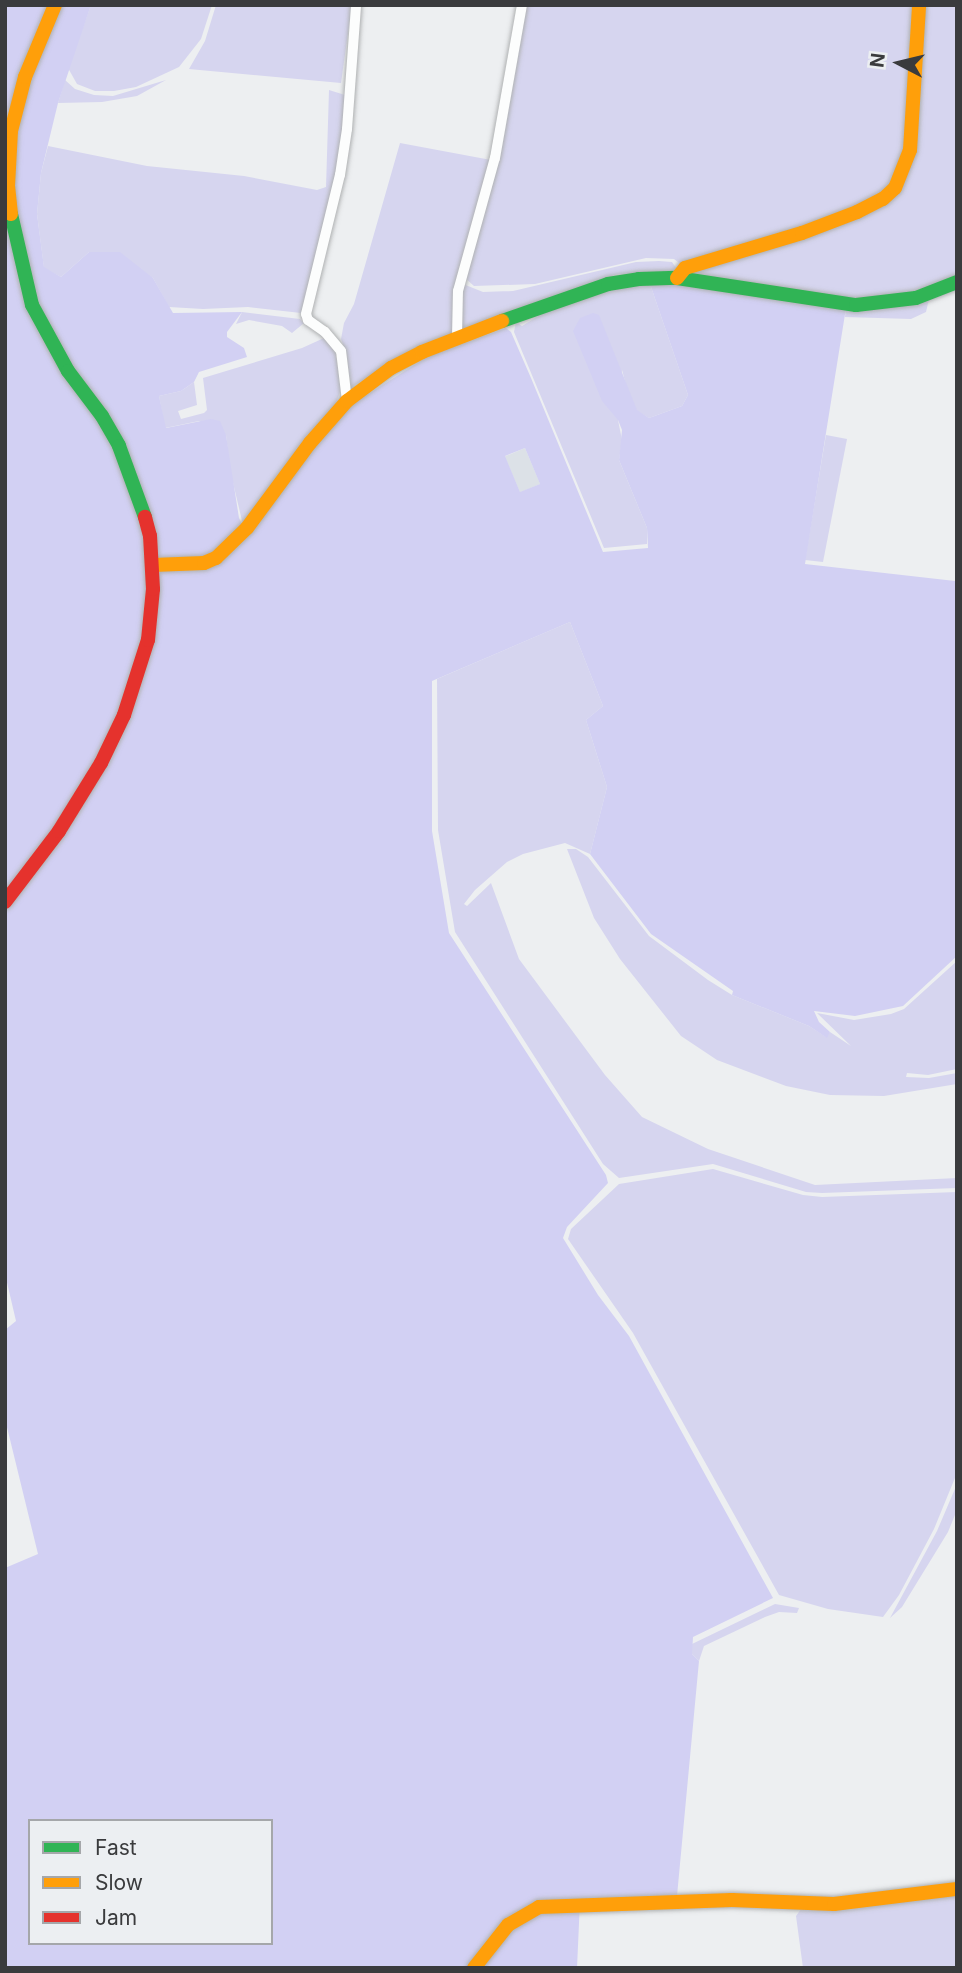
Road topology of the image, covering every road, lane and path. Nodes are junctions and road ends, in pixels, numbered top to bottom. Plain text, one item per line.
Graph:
1 (55, 5) edge
2 (356, 5) edge
3 (522, 5) edge
4 (919, 5) edge
5 (677, 278) junction
6 (957, 282) edge
7 (457, 337) junction
8 (347, 401) junction
9 (153, 565) junction
10 (5, 902) edge
11 (957, 1889) edge
12 (474, 1968) edge

1 - 9 street
2 - 8 street
3 - 7 street
4 - 5 street
5 - 6 street
5 - 7 street
7 - 8 street
8 - 9 street
9 - 10 street
11 - 12 street

